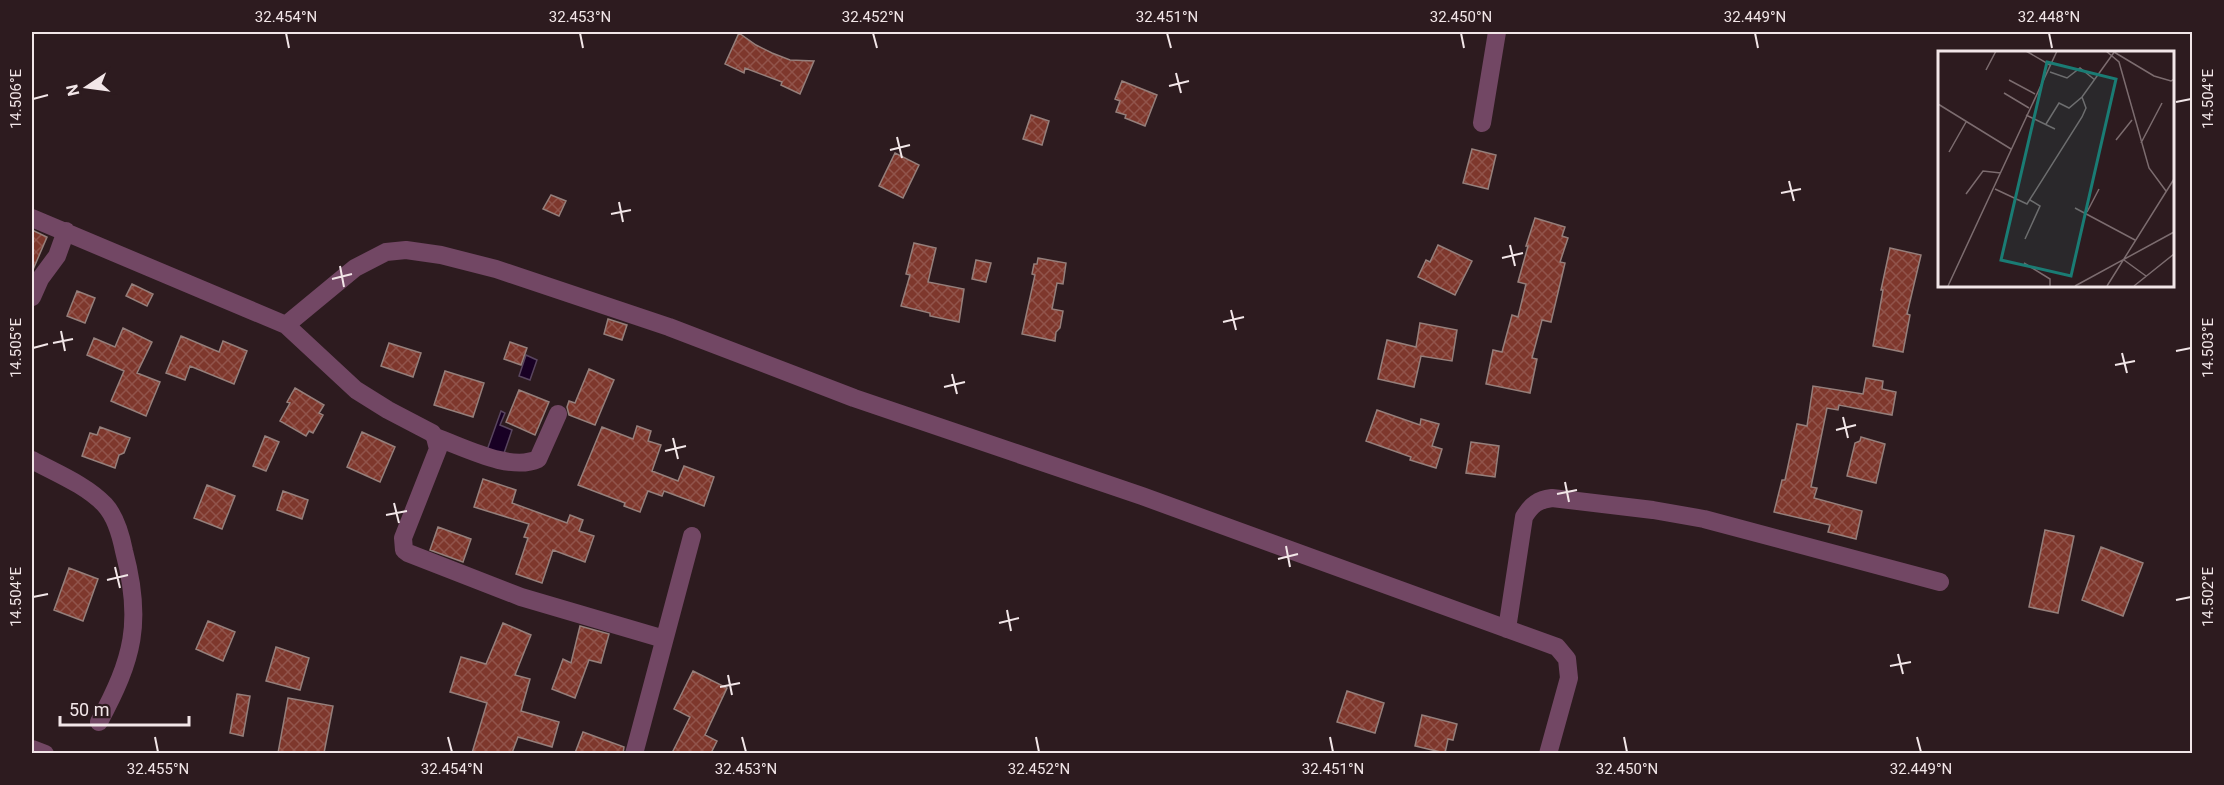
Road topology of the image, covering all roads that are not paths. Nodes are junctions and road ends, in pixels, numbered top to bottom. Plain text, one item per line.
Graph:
1 (1497, 32) edge
2 (1482, 123) dead end
3 (32, 218) edge
4 (66, 231) junction
5 (32, 297) edge
6 (286, 325) junction
7 (558, 414) dead end
8 (435, 437) junction
9 (32, 460) edge
10 (692, 536) dead end
11 (1940, 582) dead end
12 (1507, 629) junction
13 (664, 639) junction
14 (99, 722) dead end
15 (32, 749) edge
16 (45, 753) edge
17 (634, 753) edge
18 (1548, 753) edge

1 - 2 street
3 - 4 street
4 - 5 street
4 - 6 street
6 - 8 street
6 - 12 street
7 - 8 street
8 - 13 street
9 - 14 street
10 - 13 street
11 - 12 street
12 - 18 street
13 - 17 street
15 - 16 street

